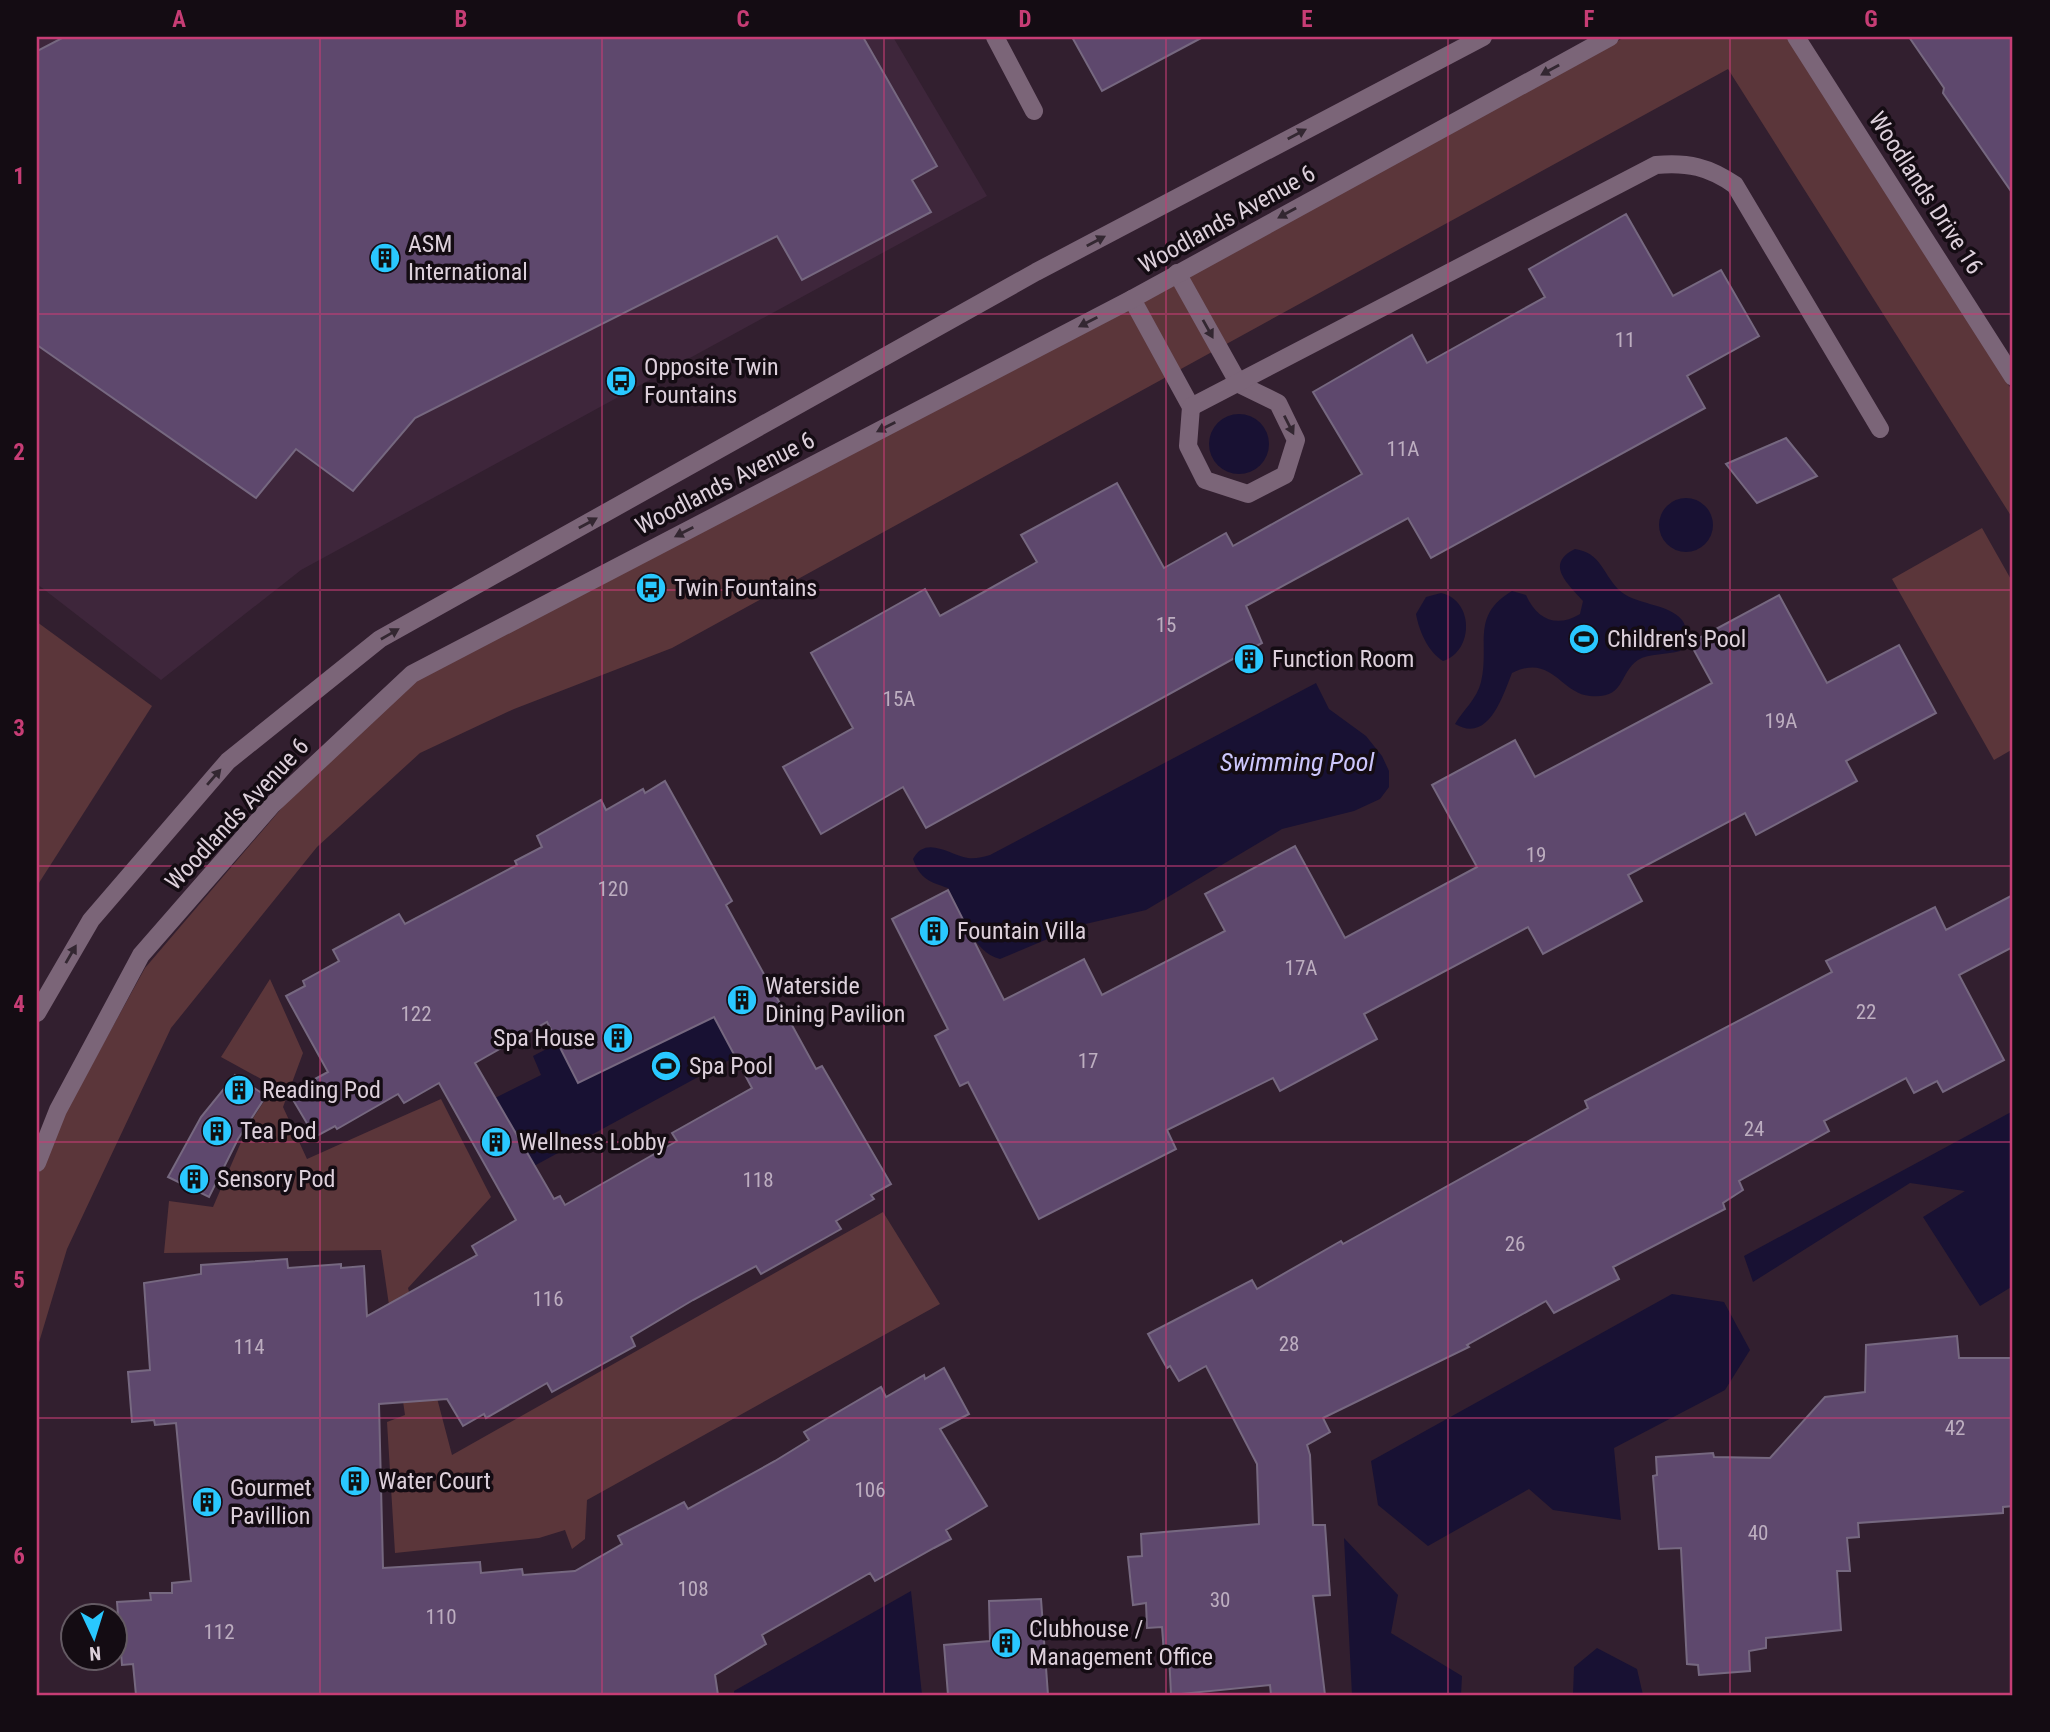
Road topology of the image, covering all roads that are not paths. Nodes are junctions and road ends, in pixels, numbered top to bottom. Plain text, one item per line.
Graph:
1 (995, 37) edge
2 (1483, 37) edge
3 (1610, 37) edge
4 (1796, 37) edge
5 (1034, 111) dead end
6 (1177, 273) junction
7 (1132, 299) junction
8 (2013, 377) edge
9 (1239, 384) junction
10 (1192, 407) junction
11 (1880, 429) dead end
12 (37, 1013) edge
13 (37, 1163) edge

1 - 5 street
12 -> 2 street, Woodlands Avenue 6
3 -> 6 street, Woodlands Avenue 6
4 - 8 street, Woodlands Drive 16
6 - 7 street, Woodlands Avenue 6
6 -> 9 street
7 - 10 street
7 -> 13 street, Woodlands Avenue 6
9 - 10 street
9 -> 10 street
9 - 11 street

